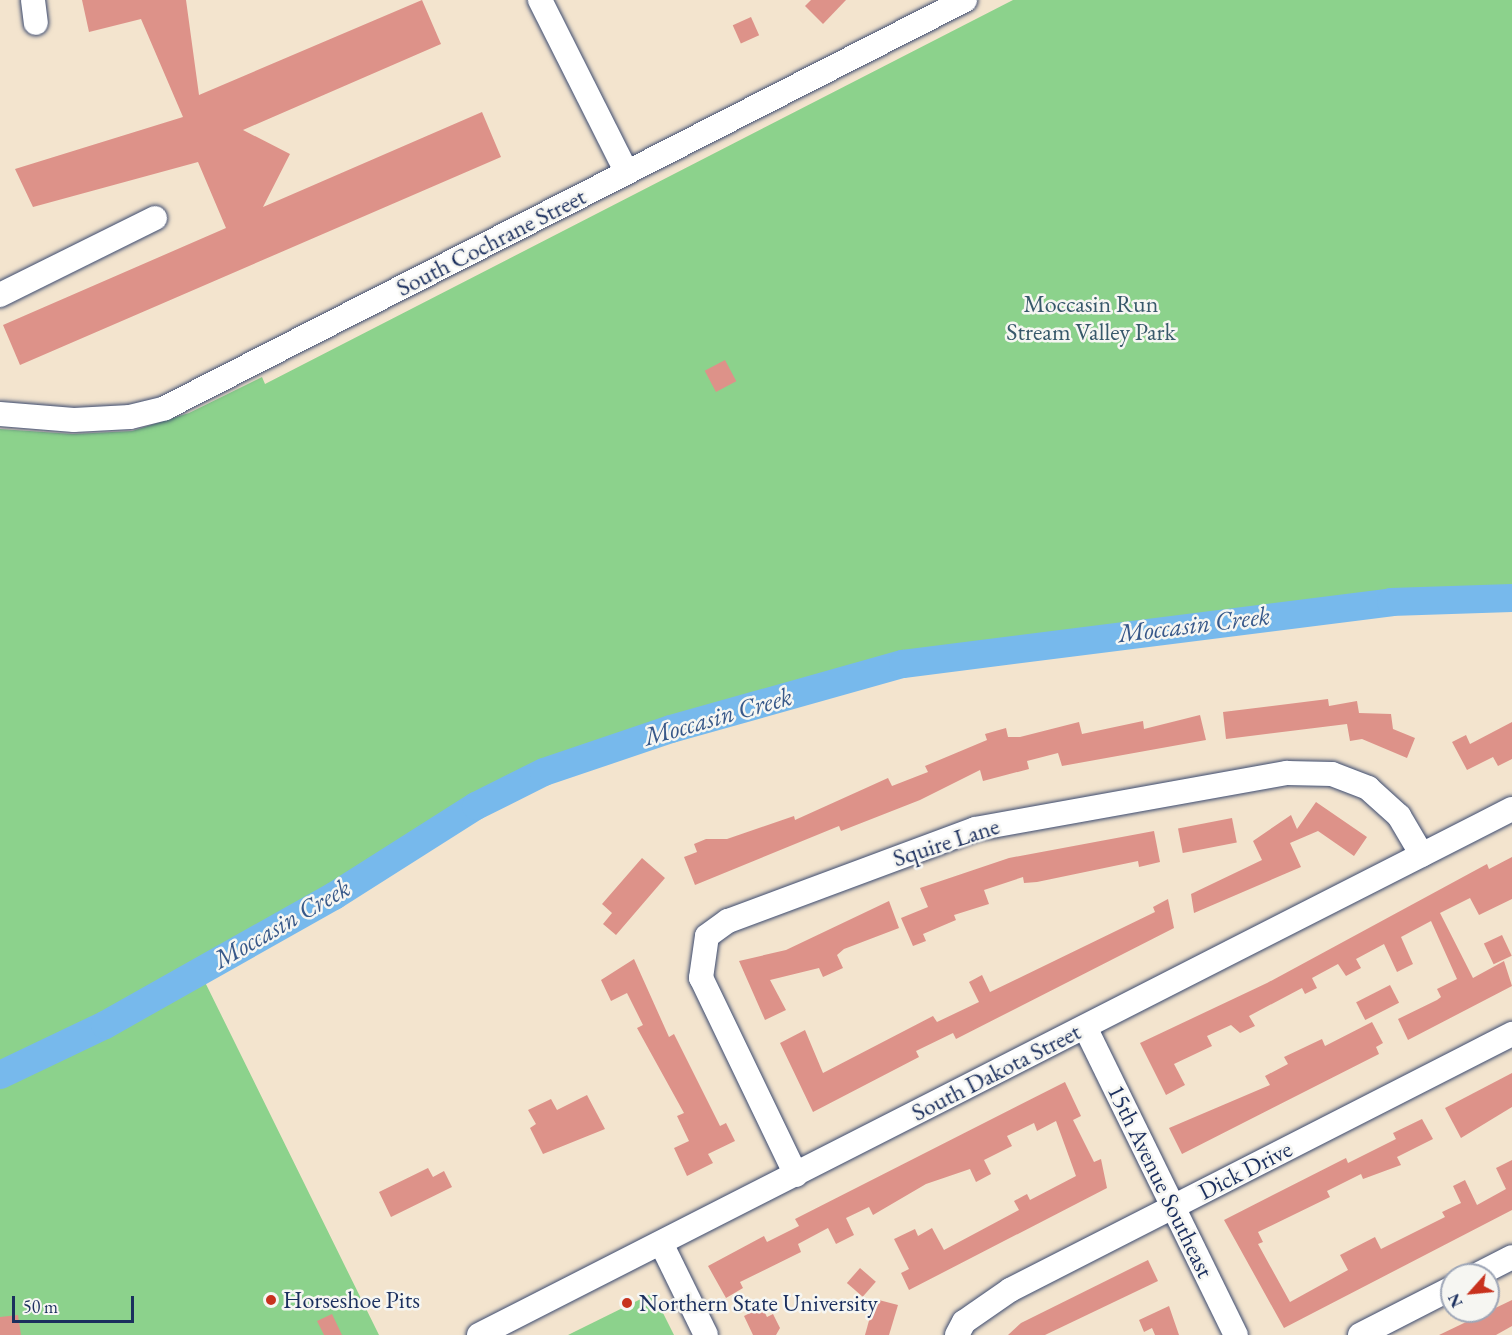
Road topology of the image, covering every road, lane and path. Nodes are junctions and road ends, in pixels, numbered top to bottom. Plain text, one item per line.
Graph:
1 (540, 0) edge
2 (965, 0) edge
3 (626, 171) junction
4 (155, 218) dead end
5 (0, 295) edge
6 (0, 414) edge
7 (1512, 809) edge
8 (1422, 855) junction
9 (1085, 1027) junction
10 (1512, 1035) edge
11 (796, 1174) junction
12 (1173, 1207) junction
13 (661, 1243) junction
14 (1440, 1294) edge
15 (479, 1335) edge
16 (706, 1335) edge
17 (957, 1335) edge
18 (1236, 1335) edge
19 (1360, 1335) edge

1 - 3 street
2 - 3 street, South Cochrane Street
3 - 6 street, South Cochrane Street
4 - 5 street
7 - 8 street, South Dakota Street
8 - 9 street, South Dakota Street
8 - 11 street, Squire Lane
9 - 11 street, South Dakota Street
9 - 12 street, 15th Avenue Southeast
10 - 12 street, Dick Drive
11 - 13 street, South Dakota Street
12 - 17 street, Dick Drive
12 - 18 street, 15th Avenue Southeast
13 - 15 street, South Dakota Street
13 - 16 street
14 - 19 street

